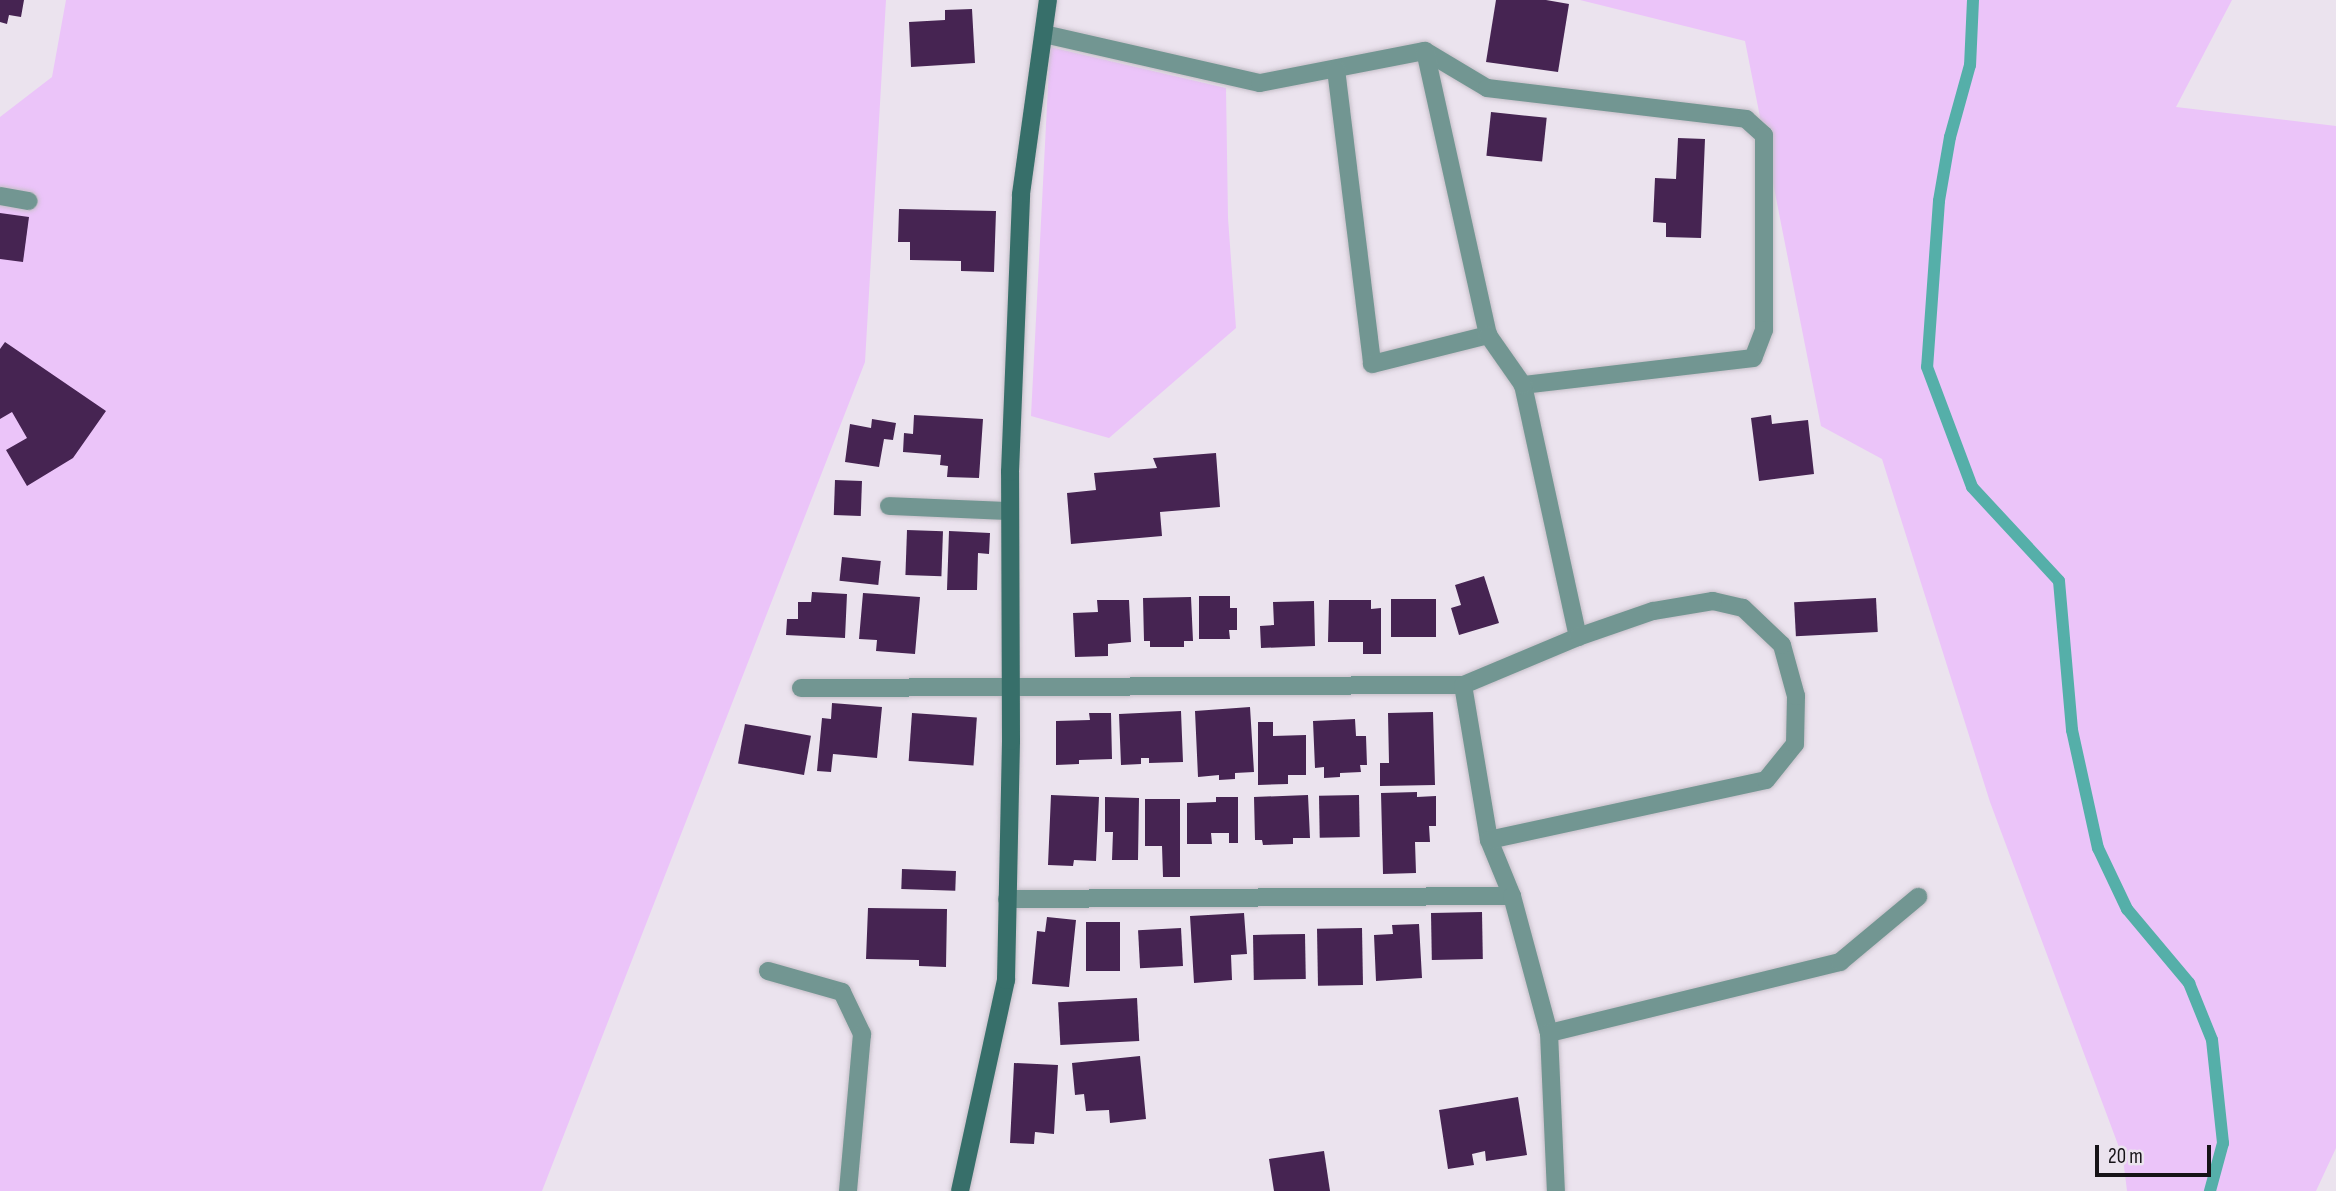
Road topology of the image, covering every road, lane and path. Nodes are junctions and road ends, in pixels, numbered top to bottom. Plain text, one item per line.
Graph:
1 (1048, 0) edge
2 (1044, 34) junction
3 (1425, 51) junction
4 (1336, 69) junction
5 (0, 196) edge
6 (29, 201) dead end
7 (1488, 335) junction
8 (1523, 385) junction
9 (890, 506) dead end
10 (1010, 511) junction
11 (1578, 636) junction
12 (1463, 685) junction
13 (801, 688) dead end
14 (1010, 688) junction
15 (1489, 840) junction
16 (1512, 896) junction
17 (1917, 897) dead end
18 (1007, 899) junction
19 (768, 971) dead end
20 (1549, 1033) junction
21 (848, 1191) edge
22 (960, 1191) edge
23 (1556, 1191) edge

1 - 2 street
2 - 4 street
2 - 10 street
3 - 4 street
3 - 7 street
3 - 8 street
4 - 7 street
5 - 6 street
7 - 8 street
8 - 11 street
9 - 10 street
10 - 14 street
11 - 12 street
11 - 15 street
12 - 14 street
12 - 15 street
13 - 14 street
14 - 18 street
15 - 16 street
16 - 18 street
16 - 20 street
17 - 20 street
18 - 22 street
19 - 21 street
20 - 23 street

